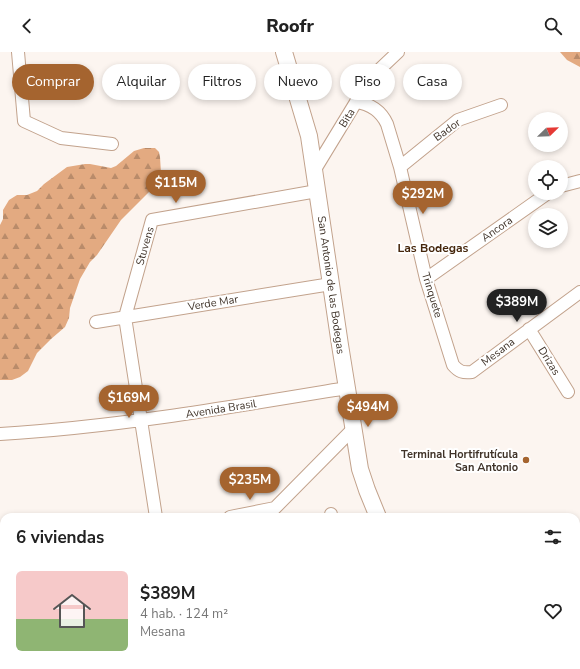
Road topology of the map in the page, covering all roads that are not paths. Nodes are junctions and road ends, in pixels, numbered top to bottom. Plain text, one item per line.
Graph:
1 (18, 52) edge
2 (284, 52) edge
3 (398, 52) edge
4 (356, 102) junction
5 (501, 105) dead end
6 (112, 144) dead end
7 (400, 167) junction
8 (314, 171) junction
9 (580, 181) edge
10 (568, 184) edge
11 (317, 191) junction
12 (538, 200) edge
13 (426, 279) junction
14 (331, 284) junction
15 (580, 292) edge
16 (125, 317) junction
17 (96, 322) dead end
18 (529, 329) junction
19 (453, 365) joint
20 (347, 388) junction
21 (568, 392) dead end
22 (141, 420) junction
23 (354, 428) junction
24 (0, 434) edge
25 (275, 508) junction
26 (155, 513) edge
27 (250, 513) edge
28 (270, 513) edge
29 (376, 513) edge

1 - 6 street
2 - 8 street, San Antonio de las Bodegas
3 - 4 street, Bita
4 - 7 street, Trinquete
4 - 8 street, Bita
5 - 7 street, Bador
7 - 13 street, Trinquete
8 - 11 street, San Antonio de las Bodegas
9 - 10 street
11 - 14 street, San Antonio de las Bodegas
11 - 16 street, Stuvens
12 - 13 street, Ancora
13 - 19 street, Trinquete
14 - 16 street, Verde Mar
14 - 20 street, San Antonio de las Bodegas
15 - 18 street, Mesana
16 - 17 street, Verde Mar
16 - 22 street
18 - 19 street, Mesana
18 - 21 street, Drizas
20 - 22 street, Avenida Brasil
20 - 23 street, San Antonio de las Bodegas
22 - 24 street, Avenida Brasil
22 - 26 street
23 - 25 street
23 - 29 street, San Antonio de las Bodegas
25 - 27 street
25 - 28 street

